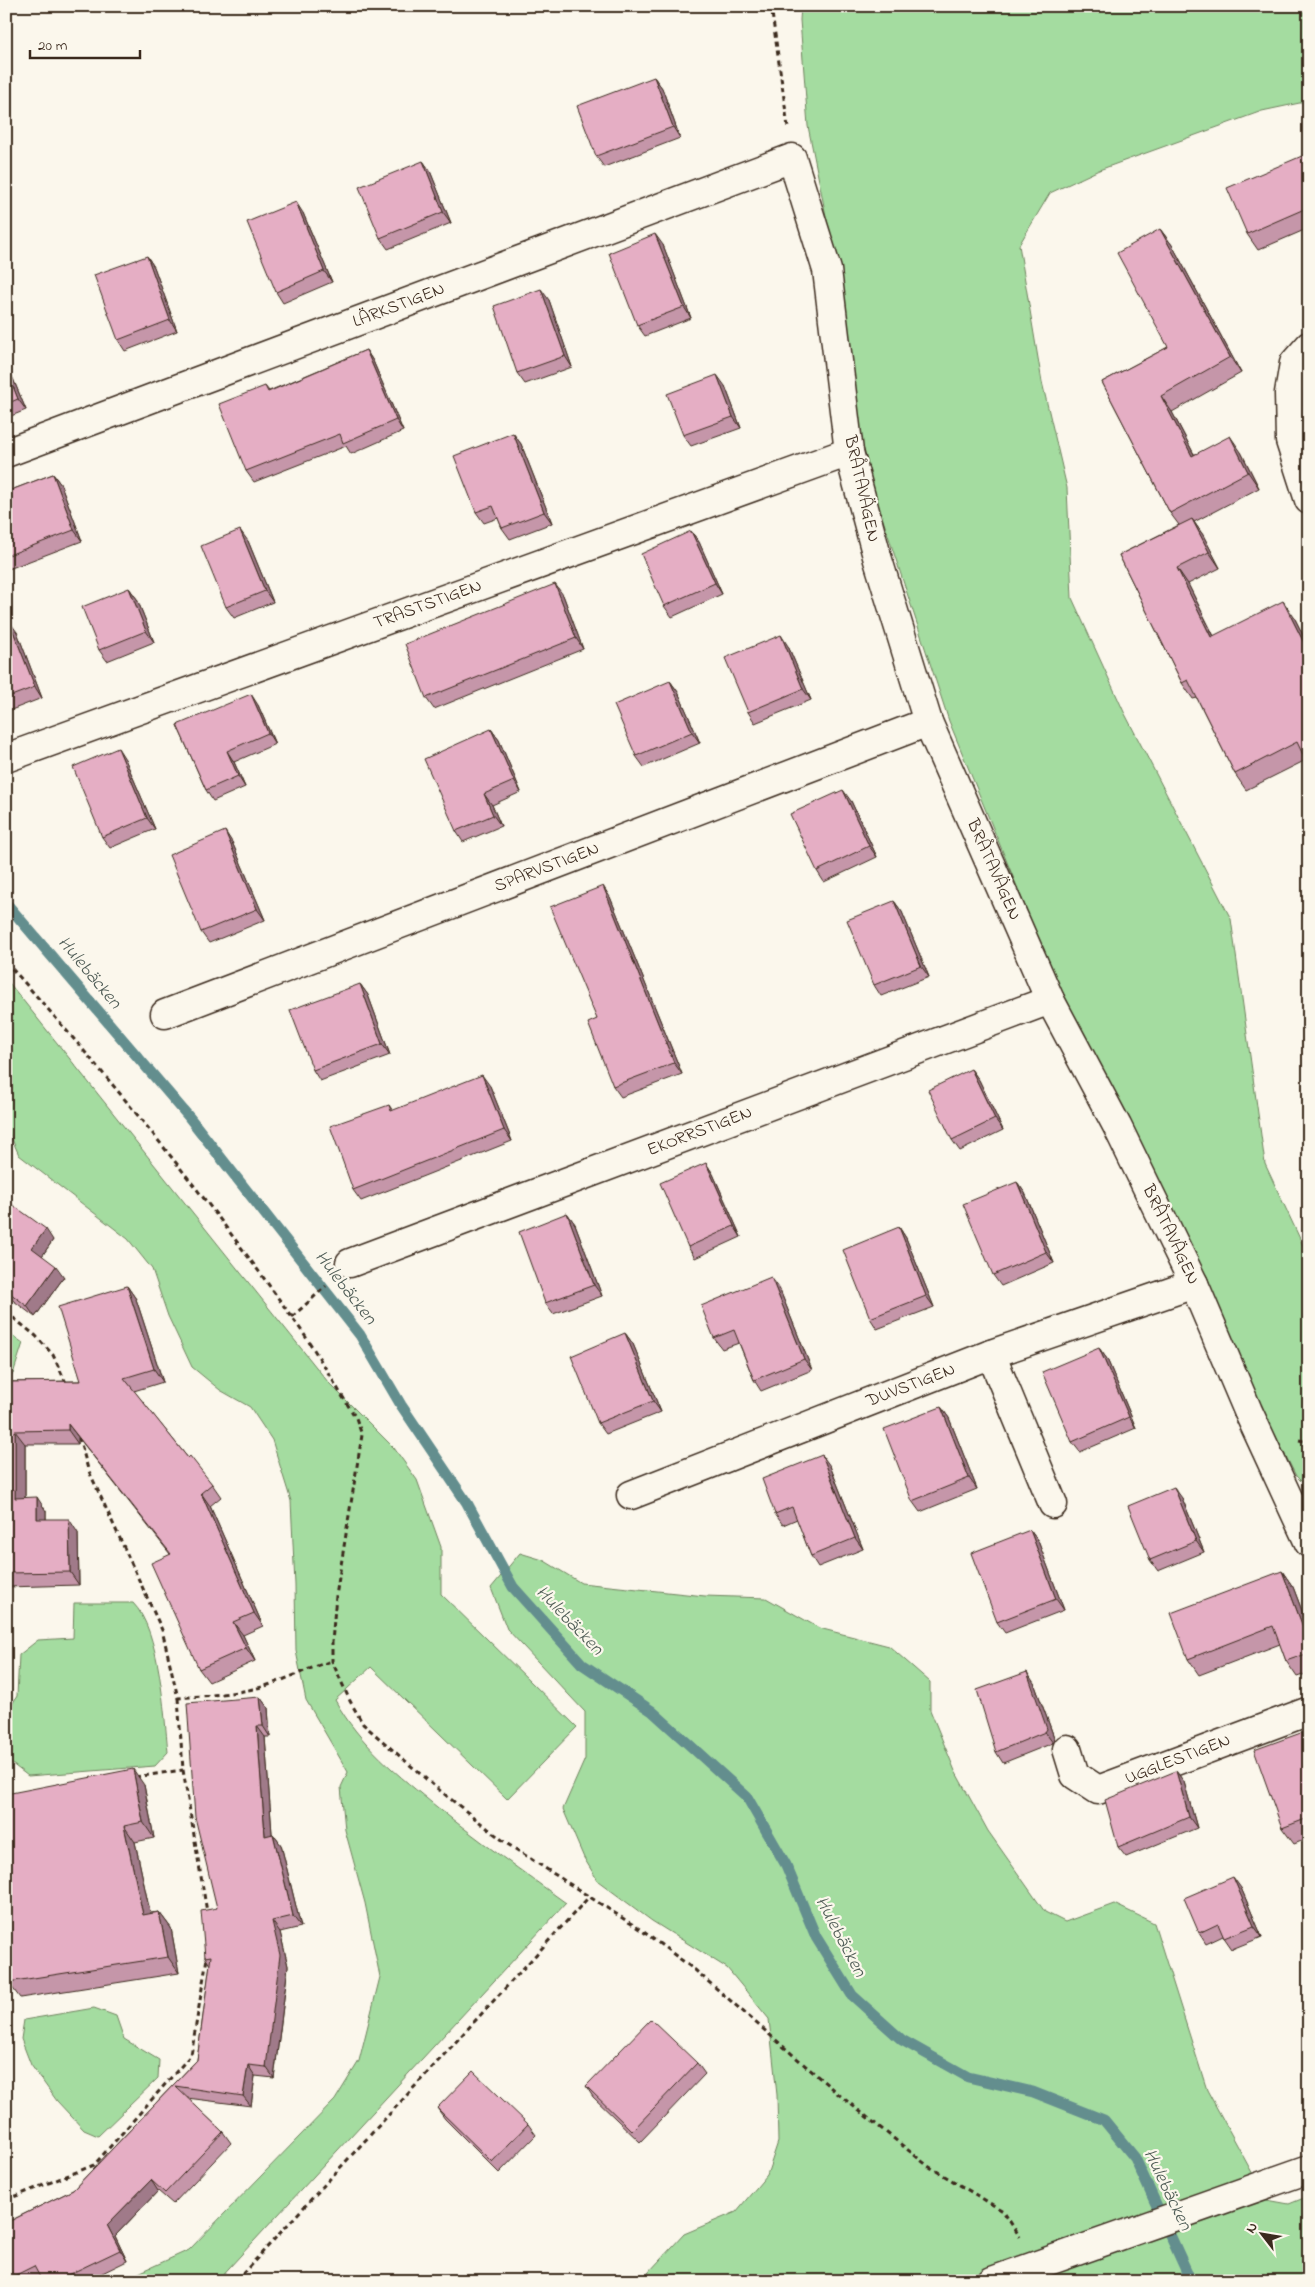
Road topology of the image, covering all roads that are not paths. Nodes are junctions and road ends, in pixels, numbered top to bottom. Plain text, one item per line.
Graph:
1 (792, 158) joint
2 (1309, 346) edge
3 (849, 452) junction
4 (6, 453) edge
5 (1309, 500) edge
6 (928, 722) junction
7 (6, 758) edge
8 (1050, 1000) junction
9 (165, 1014) dead end
10 (350, 1263) road end
11 (1194, 1284) junction
12 (991, 1354) junction
13 (631, 1495) dead end
14 (1053, 1504) dead end
15 (1309, 1543) edge
16 (1309, 1711) edge
17 (1067, 1749) dead end
18 (1309, 2169) edge
19 (992, 2281) edge

1 - 3 street, BRÅTAVÄGEN
1 - 4 street, LÄRKSTIGEN
2 - 5 street
3 - 6 street, BRÅTAVÄGEN
3 - 7 street, TRASTSTIGEN
6 - 8 street, BRÅTAVÄGEN
6 - 9 street, SPARVSTIGEN
8 - 10 street, EKORRSTIGEN
8 - 11 street, BRÅTAVÄGEN
11 - 12 street, DUVSTIGEN
11 - 15 street, BRÅTAVÄGEN
12 - 13 street, DUVSTIGEN
12 - 14 street
16 - 17 street, UGGLESTIGEN
18 - 19 street

